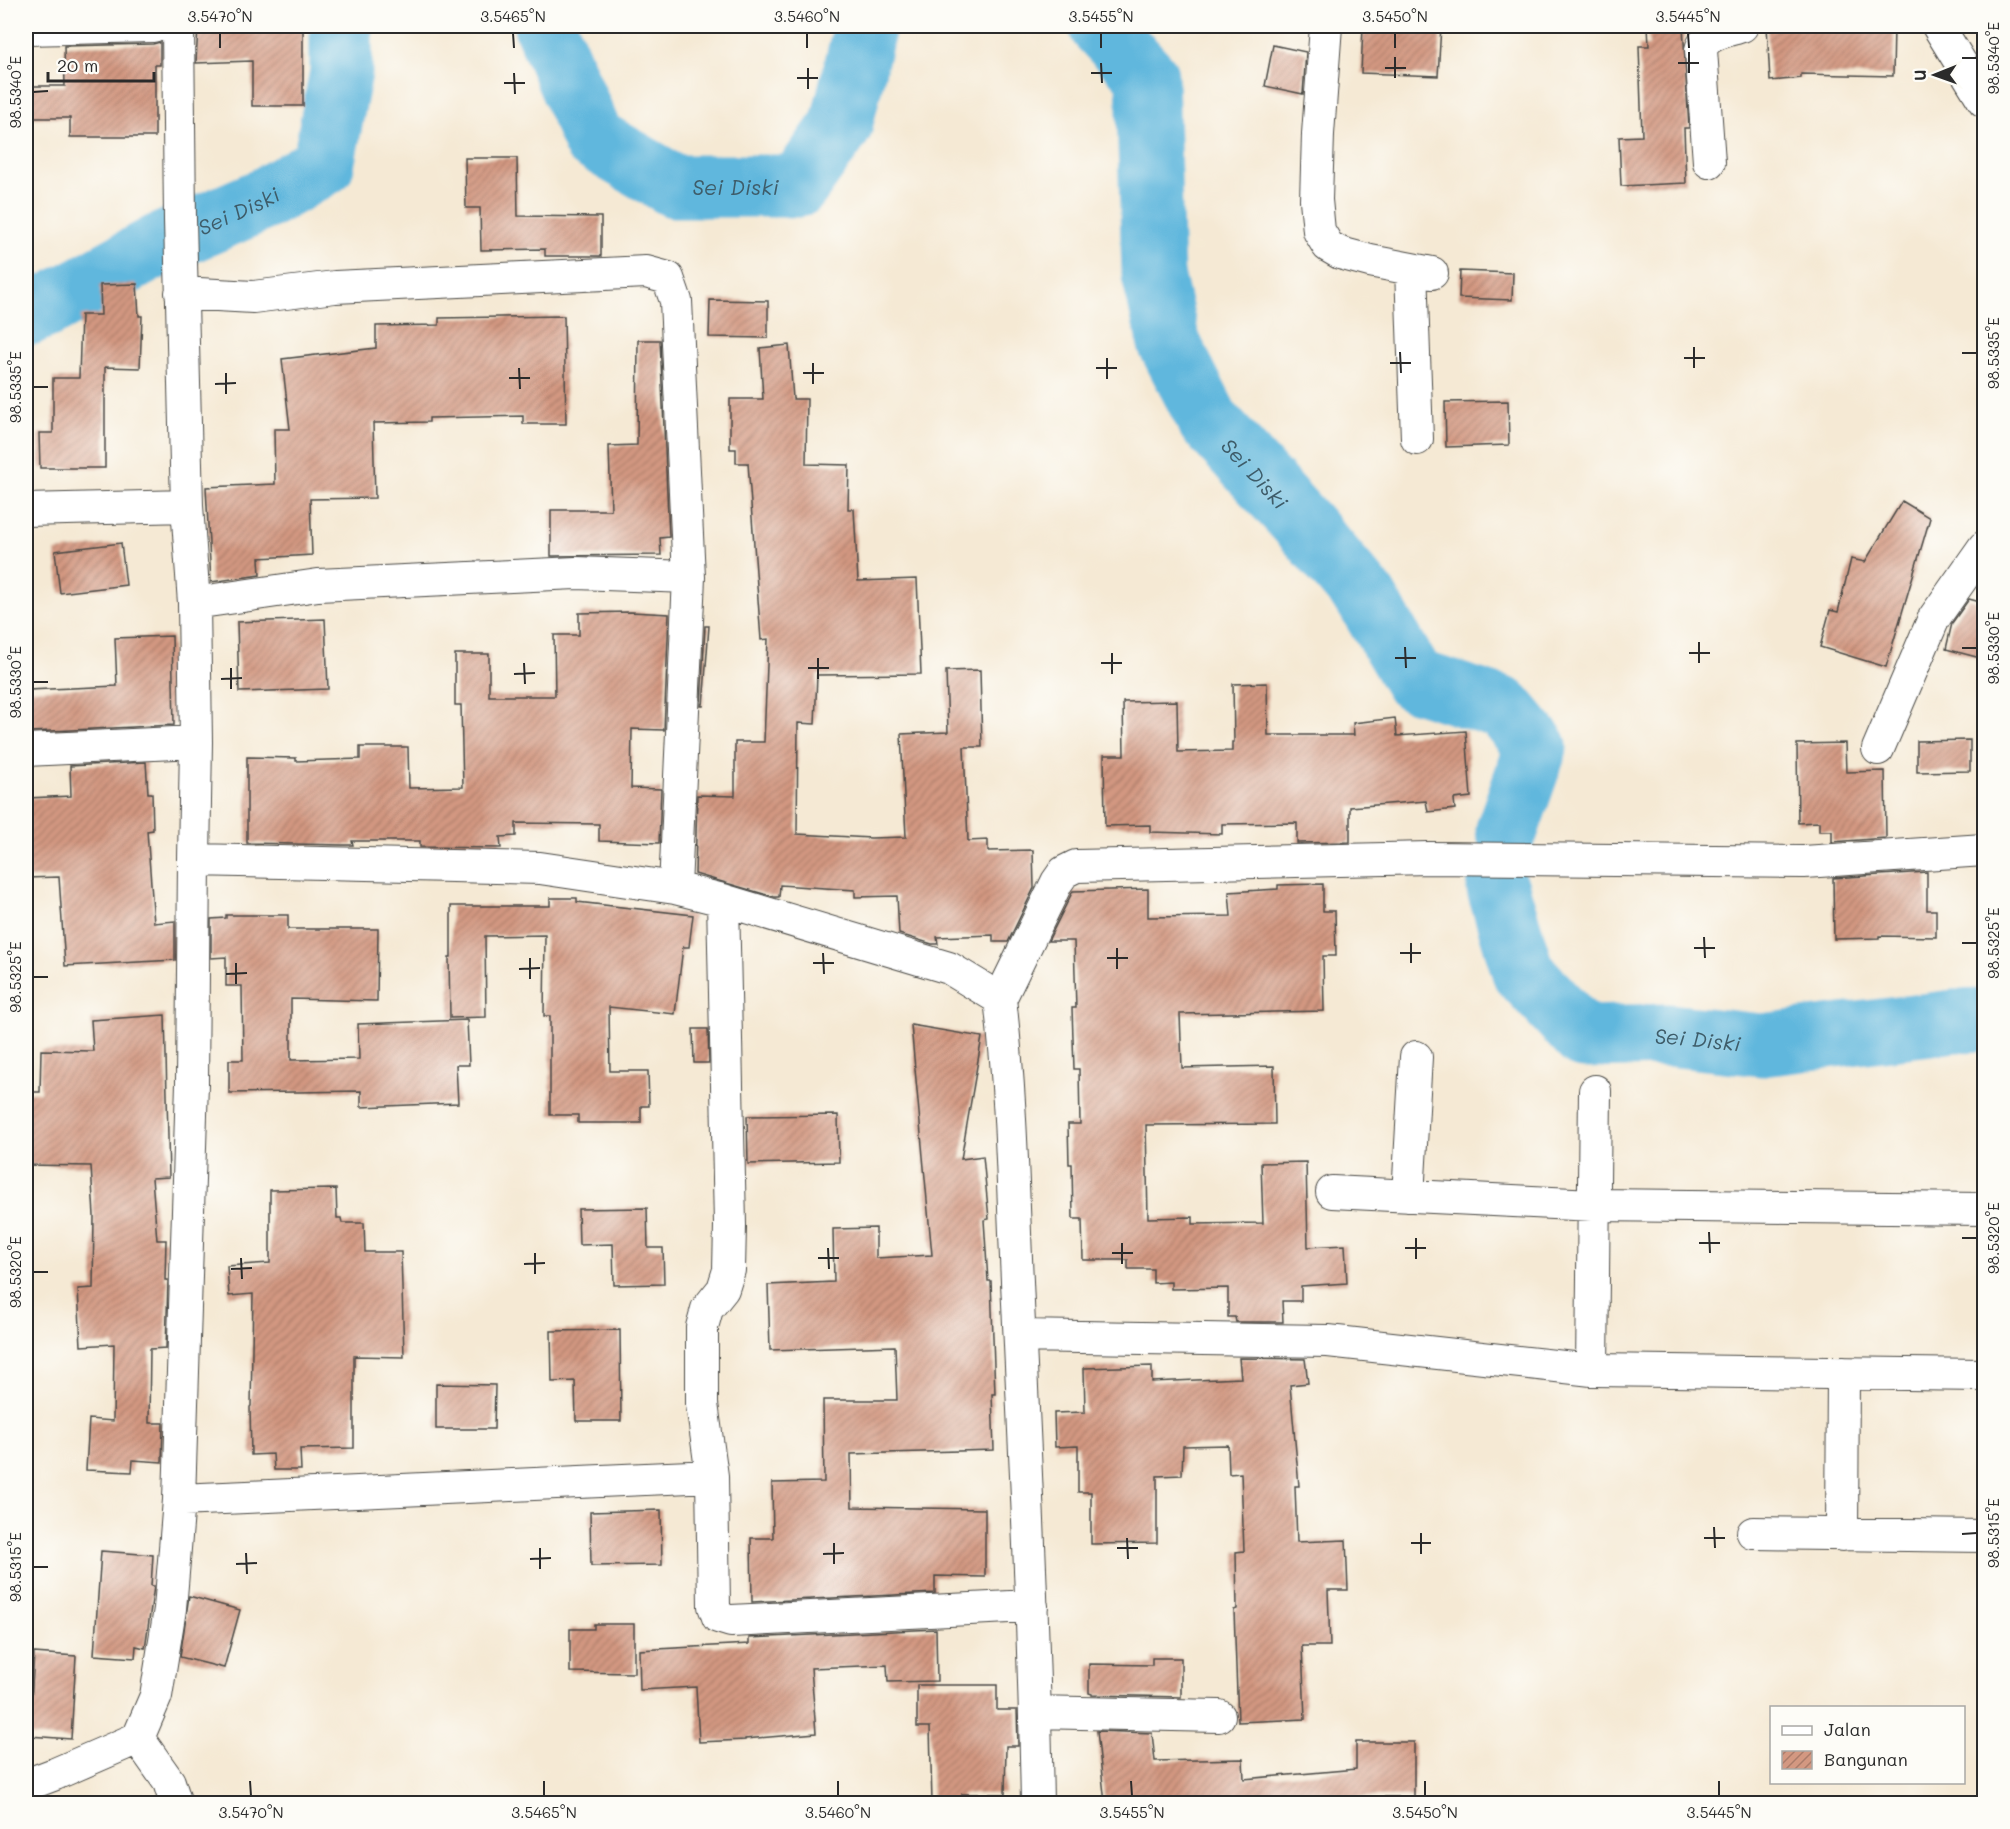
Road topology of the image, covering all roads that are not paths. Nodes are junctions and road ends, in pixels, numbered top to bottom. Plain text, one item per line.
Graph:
1 (153, 26) edge
2 (178, 26) edge
3 (1326, 26) edge
4 (1742, 26) edge
5 (1938, 26) edge
6 (26, 29) edge
7 (1984, 100) edge
8 (1709, 162) dead end
9 (181, 293) junction
10 (1417, 439) dead end
11 (188, 506) junction
12 (26, 510) edge
13 (1984, 547) edge
14 (689, 577) junction
15 (194, 603) junction
16 (196, 742) junction
17 (1878, 749) dead end
18 (26, 750) edge
19 (1984, 850) edge
20 (194, 860) junction
21 (675, 888) junction
22 (723, 900) junction
23 (1000, 999) junction
24 (1416, 1057) dead end
25 (1595, 1091) dead end
26 (1332, 1192) dead end
27 (1408, 1196) junction
28 (1593, 1205) junction
29 (1984, 1209) edge
30 (1020, 1336) junction
31 (1592, 1370) junction
32 (1843, 1373) junction
33 (1984, 1375) edge
34 (712, 1476) junction
35 (179, 1500) junction
36 (1753, 1533) dead end
37 (1842, 1534) junction
38 (1984, 1536) edge
39 (1032, 1606) junction
40 (1035, 1712) junction
41 (1219, 1716) dead end
42 (138, 1738) junction
43 (26, 1785) edge
44 (176, 1803) edge
45 (1037, 1803) edge

1 - 6 street
2 - 9 street
3 - 10 street
4 - 8 street
5 - 7 street
9 - 11 street
9 - 14 street
11 - 12 street
11 - 15 street
13 - 17 street
14 - 15 street
14 - 21 street
15 - 16 street
16 - 18 street
16 - 20 street
19 - 23 street
20 - 21 street
20 - 35 street
21 - 22 street
22 - 23 street
22 - 34 street
23 - 30 street
24 - 27 street
25 - 28 street
26 - 27 street
27 - 28 street
28 - 29 street
28 - 31 street
30 - 31 street
30 - 39 street
31 - 32 street
32 - 33 street
32 - 37 street
34 - 35 street
34 - 39 street
35 - 42 street
36 - 37 street
37 - 38 street
39 - 40 street
40 - 41 street
40 - 45 street
42 - 43 street
42 - 44 street

